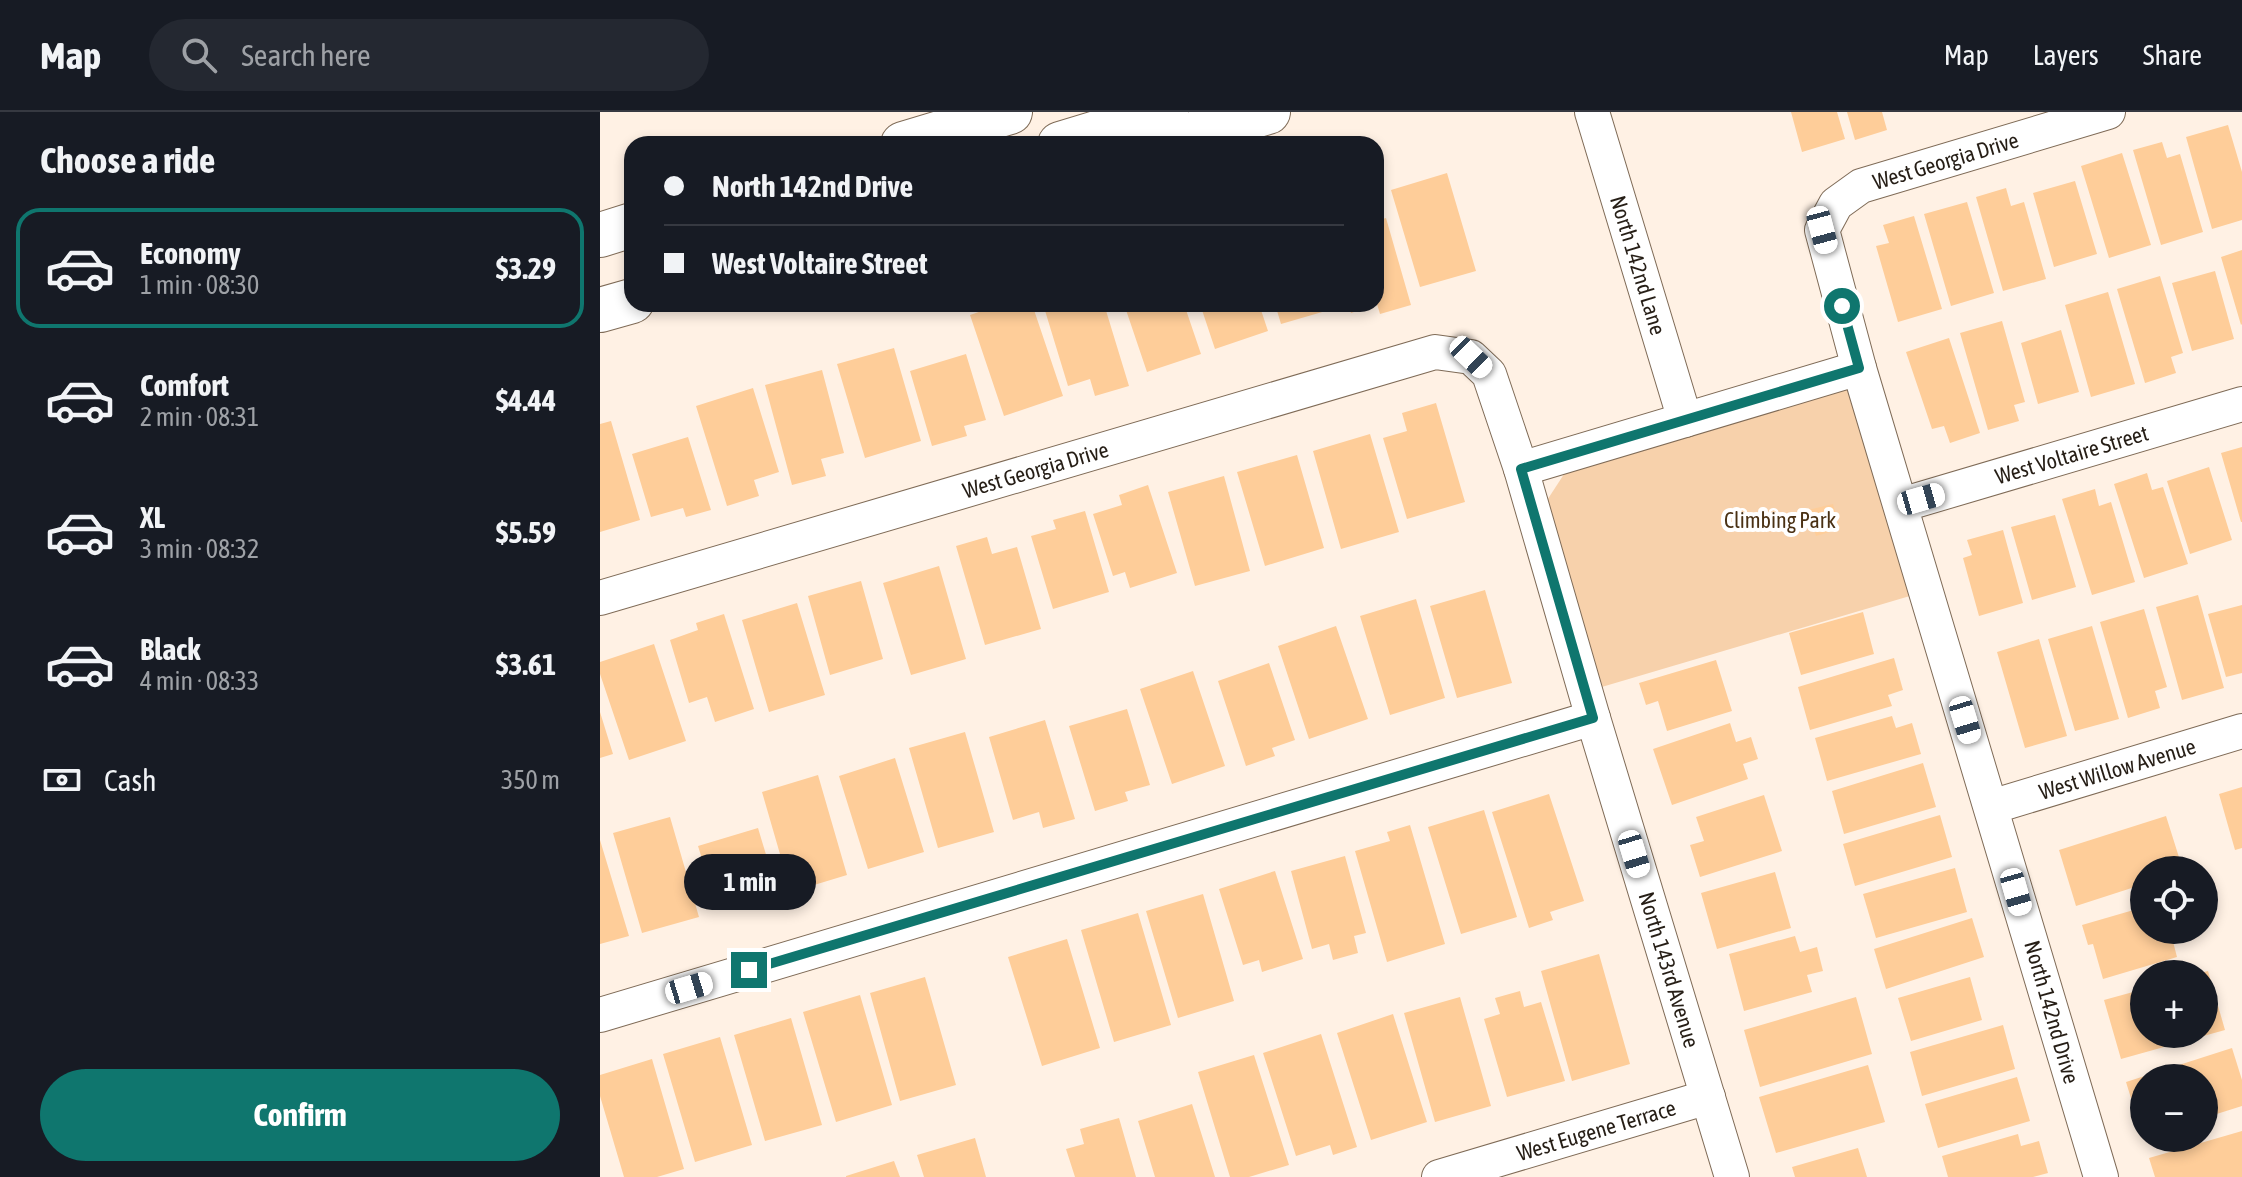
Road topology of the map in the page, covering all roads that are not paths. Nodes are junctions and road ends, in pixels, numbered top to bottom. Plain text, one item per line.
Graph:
1 (1010, 112) edge
2 (1166, 112) edge
3 (1268, 112) edge
4 (1592, 112) edge
5 (2108, 112) edge
6 (930, 136) edge
7 (1086, 136) edge
8 (1186, 136) edge
9 (1836, 204) joint
10 (624, 228) edge
11 (600, 235) edge
12 (624, 303) edge
13 (600, 310) edge
14 (1471, 357) joint
15 (1859, 368) junction
16 (2242, 404) edge
17 (1685, 420) junction
18 (1521, 469) junction
19 (1901, 505) junction
20 (600, 598) edge
21 (1593, 718) junction
22 (2242, 731) edge
23 (1991, 807) junction
24 (600, 1015) edge
25 (1708, 1097) junction
26 (1439, 1177) edge
27 (1732, 1177) edge
28 (2101, 1177) edge

1 - 6 main road
2 - 7 main road
3 - 8 main road
4 - 17 street, North 142nd Lane
5 - 9 street, West Georgia Drive
9 - 15 street, North 142nd Drive
10 - 11 main road
12 - 13 main road
14 - 18 street, North 143rd Avenue
14 - 20 street, West Georgia Drive
15 - 17 street
15 - 19 street, North 142nd Drive
16 - 19 street, West Voltaire Street
17 - 18 street
18 - 21 street, North 143rd Avenue
19 - 23 street, North 142nd Drive
21 - 24 street
21 - 25 street, North 143rd Avenue
22 - 23 street, West Willow Avenue
23 - 28 street, North 142nd Drive
25 - 26 street, West Eugene Terrace
25 - 27 street, North 143rd Avenue

